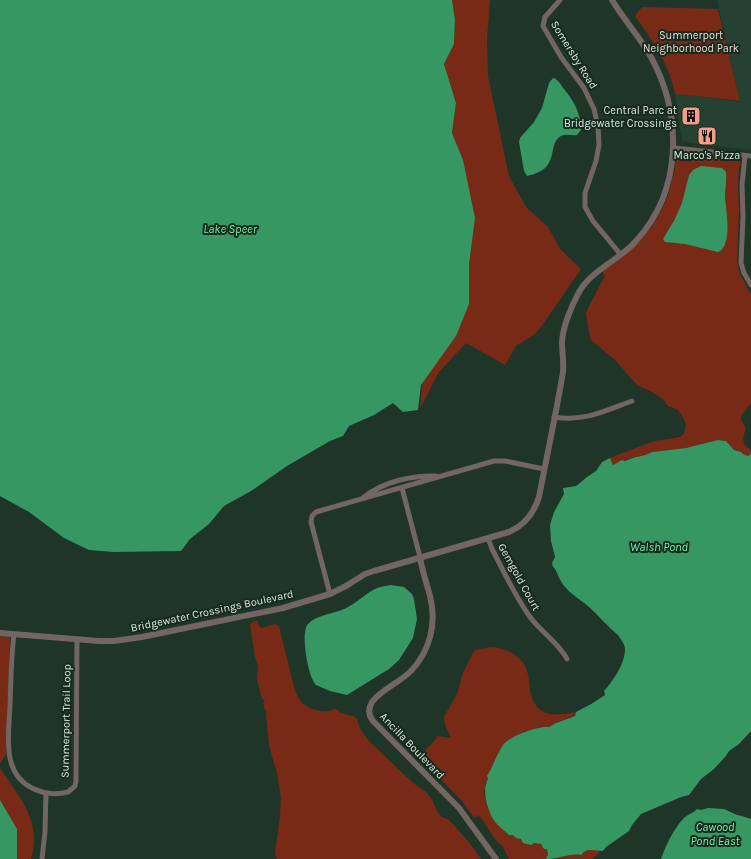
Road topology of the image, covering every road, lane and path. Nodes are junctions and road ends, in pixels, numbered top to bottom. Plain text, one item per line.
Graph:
1 (560, 0) edge
2 (612, 0) edge
3 (674, 148) junction
4 (745, 156) junction
5 (751, 156) edge
6 (621, 255) junction
7 (751, 285) edge
8 (632, 401) dead end
9 (554, 417) junction
10 (544, 469) junction
11 (439, 476) junction
12 (402, 488) junction
13 (363, 498) junction
14 (488, 538) junction
15 (420, 557) junction
16 (330, 594) junction
17 (0, 633) edge
18 (14, 634) junction
19 (77, 640) junction
20 (567, 659) dead end
21 (46, 793) junction
22 (42, 859) edge
23 (496, 859) edge

1 - 6 street, Somersby Road
2 - 3 street, Bridgewater Crossings Boulevard
3 - 4 street
3 - 6 street, Bridgewater Crossings Boulevard
4 - 5 street
4 - 7 street
6 - 9 street, Bridgewater Crossings Boulevard
8 - 9 street
9 - 10 street, Bridgewater Crossings Boulevard
10 - 11 street
10 - 14 street, Bridgewater Crossings Boulevard
11 - 12 street
11 - 13 street
12 - 13 street
12 - 15 street, Ancilla Boulevard
13 - 16 street
14 - 15 street, Bridgewater Crossings Boulevard
14 - 20 street, Gemgold Court
15 - 16 street, Bridgewater Crossings Boulevard
15 - 23 street, Ancilla Boulevard
16 - 19 street, Bridgewater Crossings Boulevard
17 - 18 street, Bridgewater Crossings Boulevard
18 - 19 street, Bridgewater Crossings Boulevard
18 - 21 street, Summerport Trail Loop
19 - 21 street, Summerport Trail Loop
21 - 22 street

